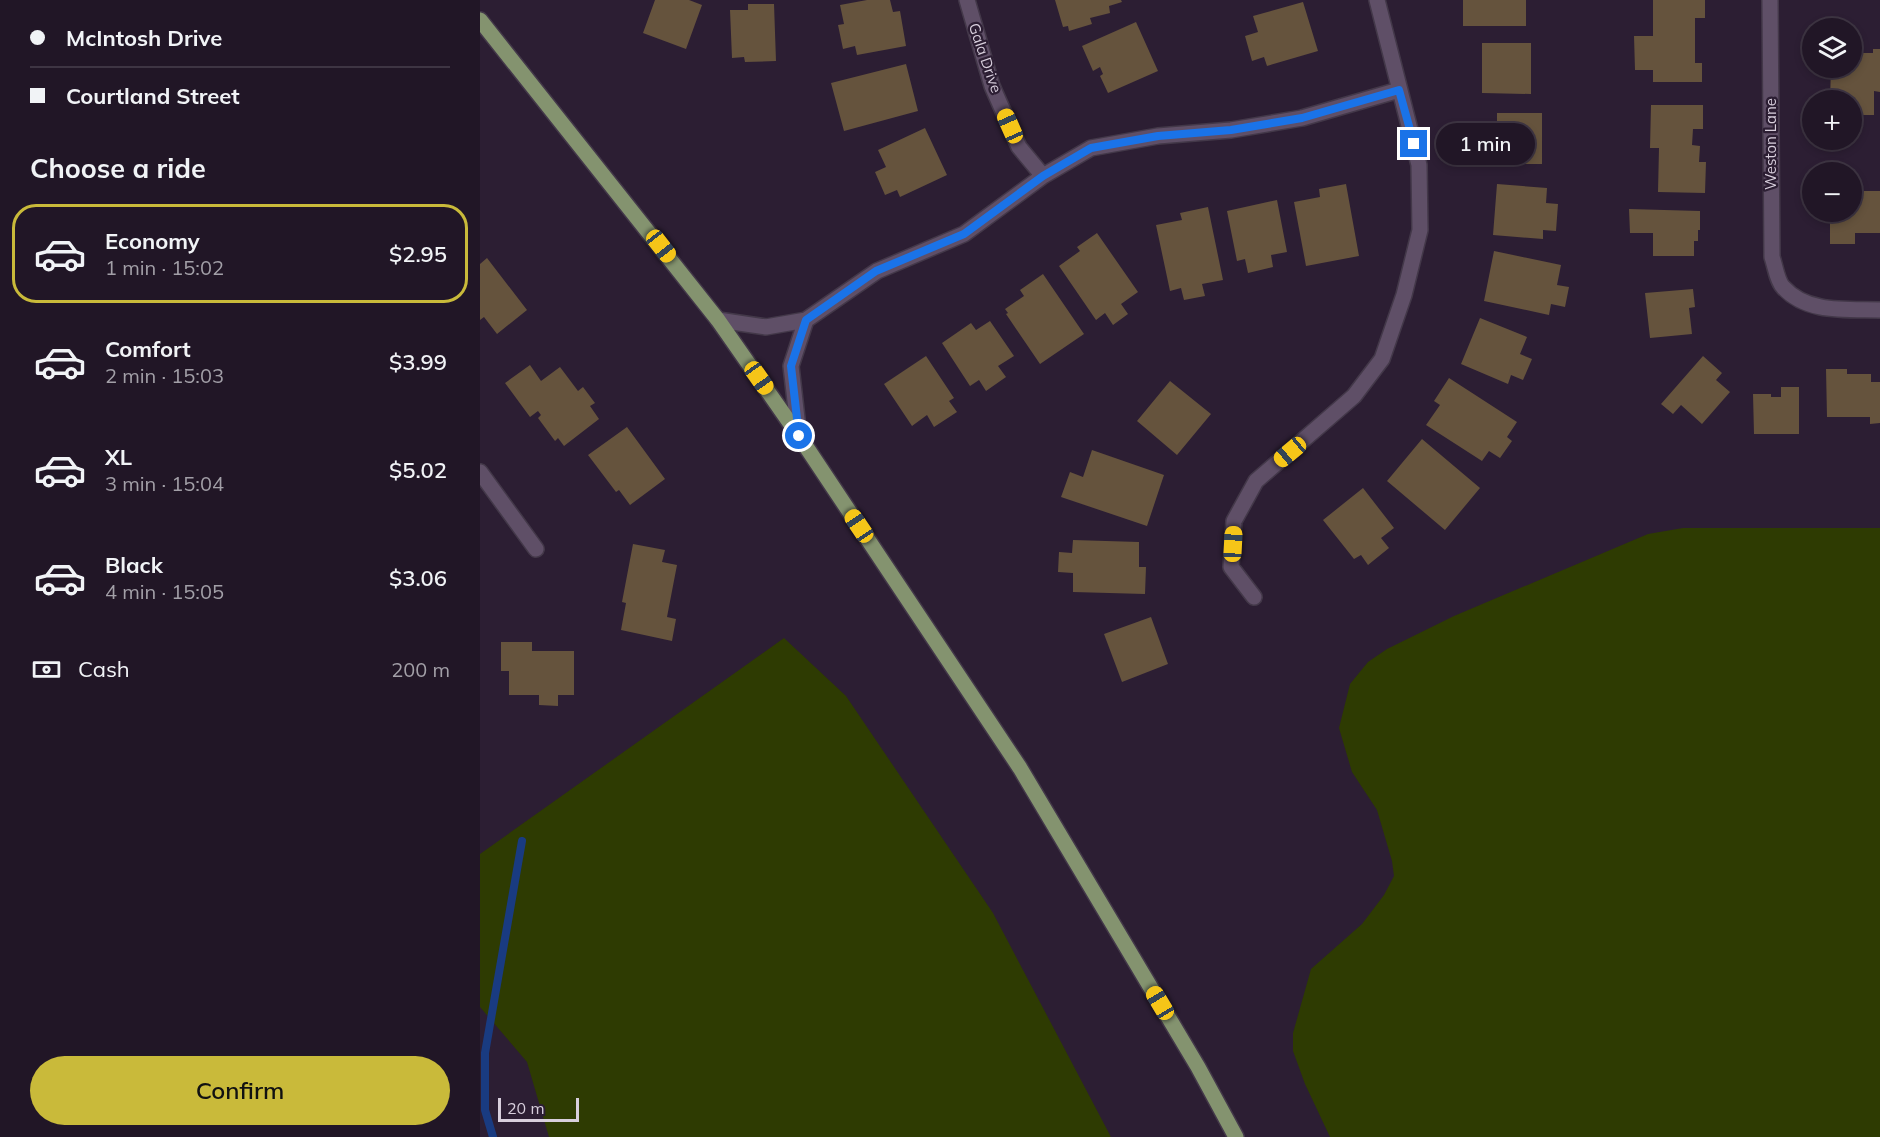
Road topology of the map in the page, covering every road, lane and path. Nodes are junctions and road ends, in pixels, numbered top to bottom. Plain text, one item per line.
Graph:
1 (967, 0) edge
2 (1377, 0) edge
3 (1770, 0) edge
4 (480, 20) edge
5 (1399, 90) junction
6 (1043, 176) junction
7 (1880, 310) edge
8 (718, 320) junction
9 (806, 320) junction
10 (799, 436) junction
11 (480, 472) edge
12 (536, 549) dead end
13 (1254, 597) dead end
14 (1236, 1137) edge

1 - 6 street, Gala Drive
2 - 5 street
3 - 7 street, Weston Lane
4 - 8 main road
5 - 6 street
5 - 13 street
6 - 9 street
8 - 9 street
8 - 10 main road
9 - 10 street
10 - 14 main road
11 - 12 street

